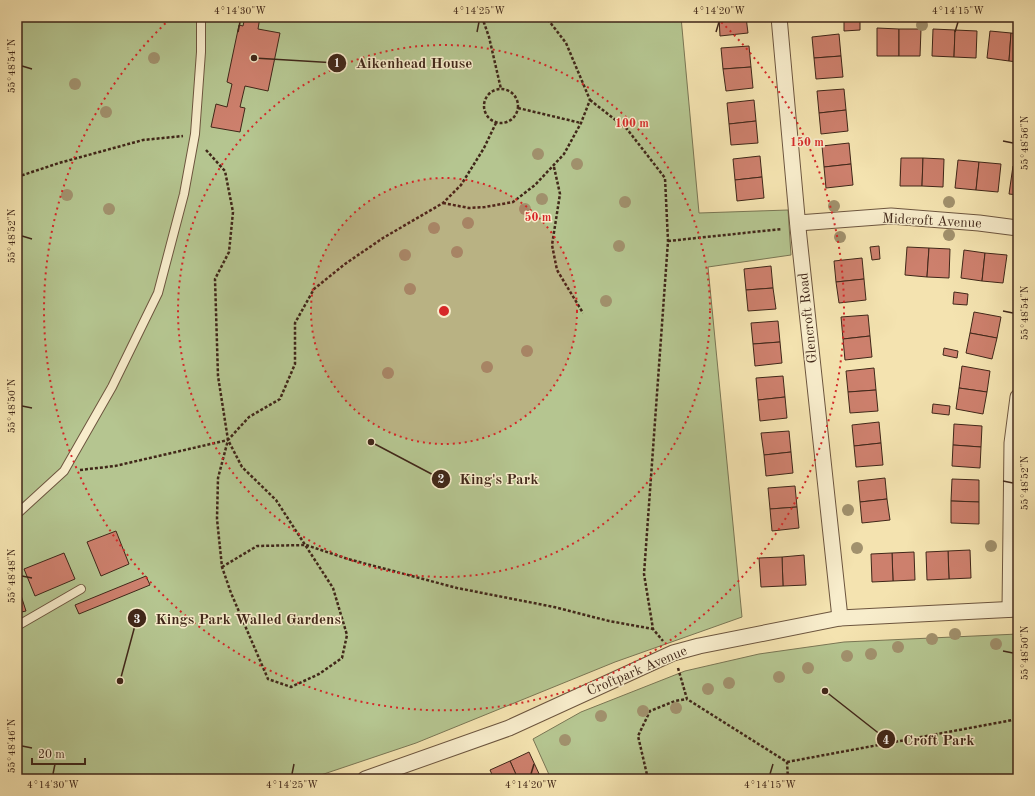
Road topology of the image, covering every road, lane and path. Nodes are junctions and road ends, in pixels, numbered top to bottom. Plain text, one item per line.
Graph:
1 (201, 17) edge
2 (482, 17) edge
3 (546, 17) edge
4 (779, 17) edge
5 (501, 89) junction
6 (590, 100) junction
7 (518, 108) junction
8 (496, 123) junction
9 (581, 123) junction
10 (554, 166) junction
11 (443, 203) junction
12 (798, 225) junction
13 (1018, 228) edge
14 (668, 241) junction
15 (583, 313) dead end
16 (1018, 397) edge
17 (228, 440) junction
18 (64, 471) junction
19 (17, 514) edge
20 (306, 545) junction
21 (222, 567) junction
22 (82, 589) dead end
23 (1014, 609) edge
24 (840, 618) junction
25 (17, 626) edge
26 (673, 653) junction
27 (687, 699) junction
28 (1018, 720) edge
29 (787, 762) junction
30 (364, 779) edge
31 (648, 779) edge
32 (788, 779) edge

1 - 18 lane
2 - 5 path
3 - 6 path
4 - 12 street, Glencroft Road
5 - 7 path
5 - 8 path
6 - 9 path
6 - 14 path
7 - 8 path
7 - 9 path
8 - 11 path
9 - 10 path
10 - 11 path
10 - 15 path
11 - 17 path
12 - 13 street, Midcroft Avenue
12 - 14 path
12 - 24 street, Glencroft Road
14 - 20 path
16 - 23 street
17 - 18 path
17 - 20 path
17 - 21 path
18 - 19 lane
20 - 21 path
20 - 21 path
22 - 25 lane
23 - 24 street, Croftpark Avenue
24 - 26 street, Croftpark Avenue
26 - 27 path
26 - 30 street, Croftpark Avenue
27 - 29 path
27 - 31 path
28 - 29 path
29 - 32 path

